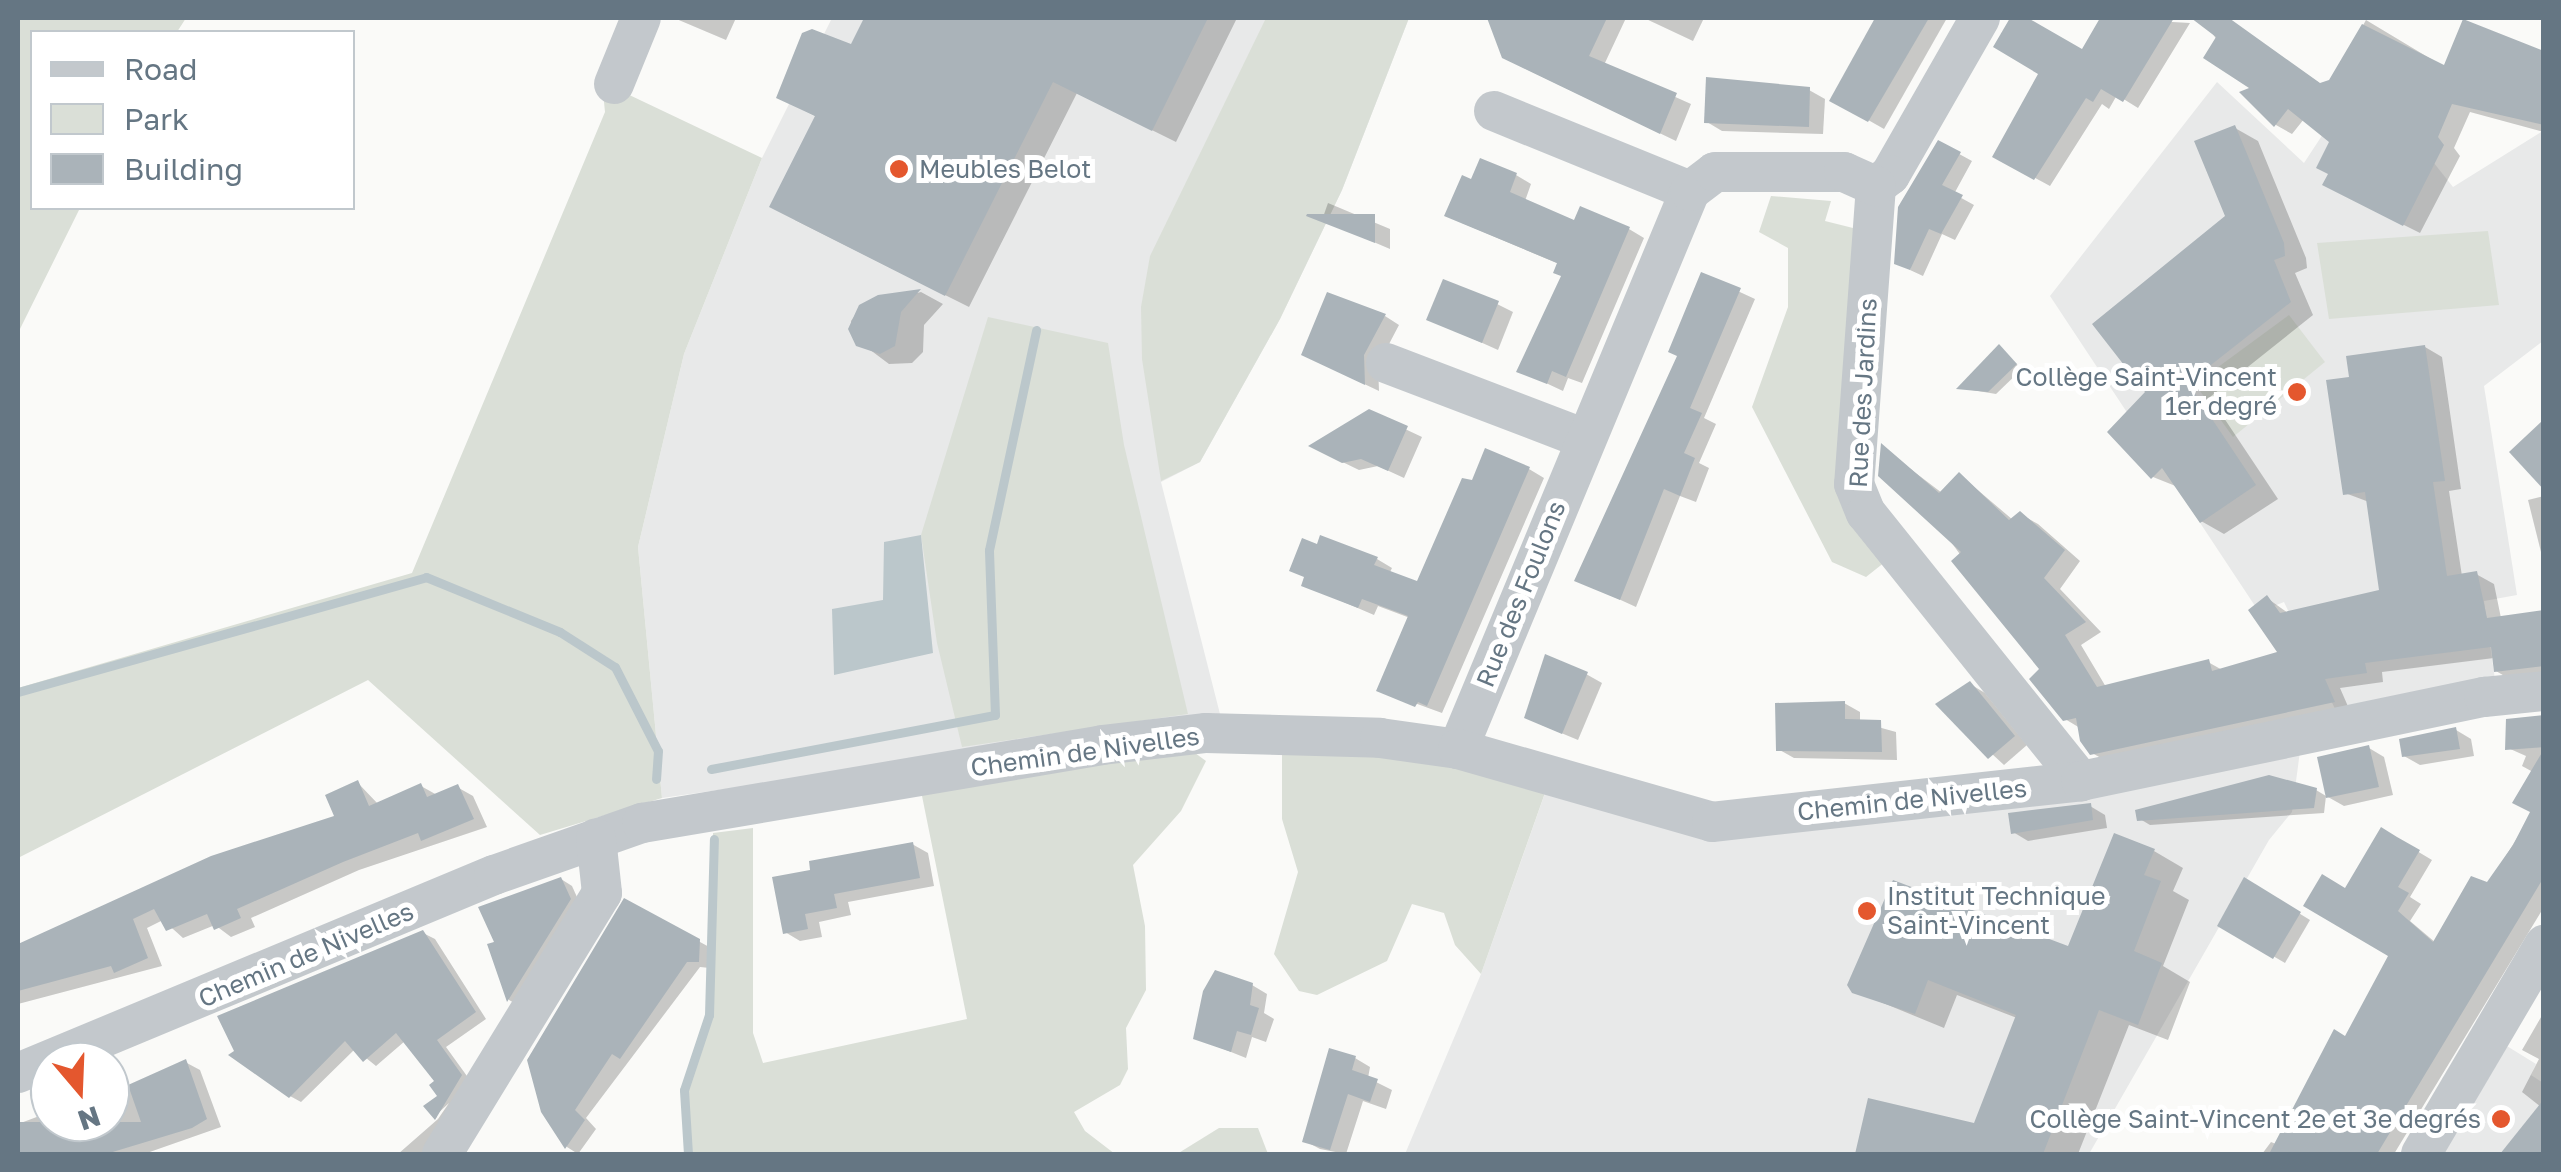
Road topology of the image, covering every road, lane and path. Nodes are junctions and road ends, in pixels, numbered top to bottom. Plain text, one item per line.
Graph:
1 (641, 18) edge
2 (1980, 18) edge
3 (614, 84) dead end
4 (1494, 111) dead end
5 (1876, 186) junction
6 (1690, 191) junction
7 (1386, 363) dead end
8 (1584, 439) junction
9 (2544, 691) edge
10 (1458, 749) junction
11 (2081, 781) junction
12 (596, 838) junction
13 (2544, 945) edge
14 (18, 1073) edge
15 (442, 1154) edge
16 (2421, 1154) edge

1 - 3 street
2 - 5 street
4 - 6 street
5 - 6 street
5 - 11 street, Rue des Jardins
6 - 8 street, Rue des Foulons
7 - 8 street
8 - 10 street, Rue des Foulons
9 - 11 street, Chemin de Nivelles
10 - 11 street, Chemin de Nivelles
10 - 12 street, Chemin de Nivelles
12 - 14 street, Chemin de Nivelles
12 - 15 street
13 - 16 street

